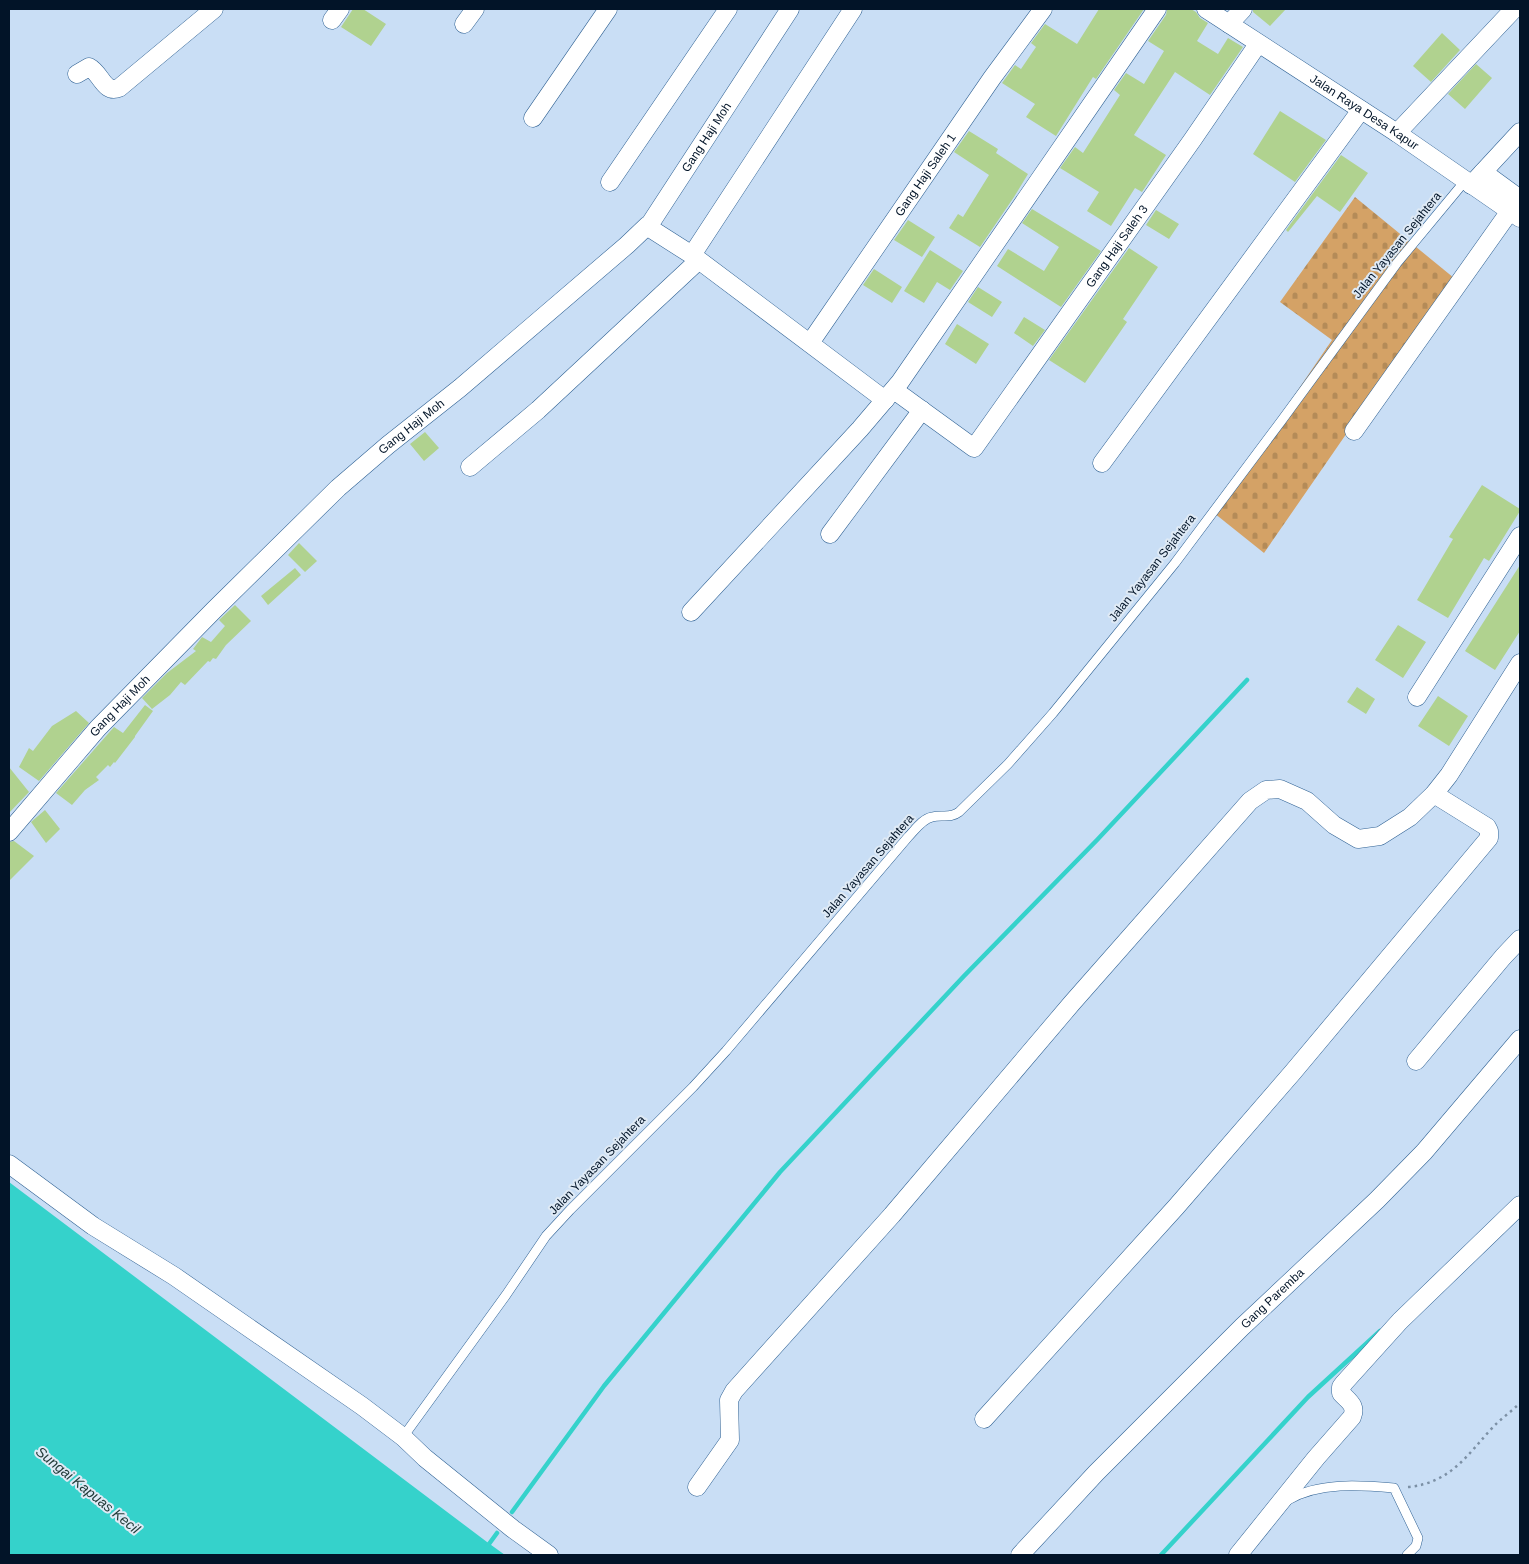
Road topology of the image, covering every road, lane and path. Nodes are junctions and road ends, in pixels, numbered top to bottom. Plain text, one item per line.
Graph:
1 (214, 9) edge
2 (475, 9) edge
3 (608, 9) edge
4 (728, 9) edge
5 (790, 9) edge
6 (853, 9) edge
7 (1043, 9) edge
8 (1157, 9) edge
9 (1206, 9) edge
10 (1243, 9) edge
11 (1514, 9) edge
12 (464, 24) dead end
13 (1229, 24) junction
14 (1258, 44) junction
15 (77, 74) dead end
16 (1361, 110) junction
17 (533, 118) dead end
18 (1520, 132) edge
19 (1397, 134) junction
20 (1473, 179) junction
21 (610, 182) dead end
22 (1517, 209) edge
23 (648, 227) junction
24 (695, 258) junction
25 (810, 343) junction
26 (889, 395) junction
27 (922, 410) junction
28 (1354, 431) dead end
29 (1102, 463) dead end
30 (470, 467) dead end
31 (830, 534) dead end
32 (1520, 536) edge
33 (691, 612) dead end
34 (1520, 663) edge
35 (1418, 697) dead end
36 (1434, 794) junction
37 (9, 832) edge
38 (1520, 939) edge
39 (1520, 1039) edge
40 (1416, 1061) dead end
41 (9, 1164) edge
42 (1520, 1205) edge
43 (1520, 1403) edge
44 (984, 1419) dead end
45 (403, 1437) junction
46 (697, 1487) dead end
47 (1394, 1488) junction
48 (1280, 1505) junction
49 (549, 1555) edge
50 (1020, 1555) edge
51 (1238, 1555) edge
52 (1407, 1555) edge

1 - 15 street
2 - 12 street
3 - 17 street
4 - 21 street
5 - 23 street, Gang Haji Moh
6 - 24 street
7 - 25 street, Gang Haji Saleh 1
8 - 26 street
9 - 13 street, Jalan Raya Desa Kapur
10 - 13 street
11 - 19 street
13 - 14 street, Jalan Raya Desa Kapur
14 - 16 street, Jalan Raya Desa Kapur
14 - 27 street, Gang Haji Saleh 3
16 - 19 street, Jalan Raya Desa Kapur
16 - 29 street
18 - 20 street
19 - 20 street, Jalan Raya Desa Kapur
20 - 22 street, Jalan Raya Desa Kapur
20 - 45 lane, Jalan Yayasan Sejahtera
22 - 28 street
23 - 24 street
23 - 37 street, Gang Haji Moh
24 - 25 street
24 - 30 street
25 - 26 street
26 - 27 street
26 - 33 street
27 - 31 street
32 - 35 street
34 - 36 street
36 - 44 street
36 - 46 street
38 - 40 street
39 - 50 street, Gang Paremba
41 - 45 street
42 - 48 street
43 - 47 path
45 - 49 street
47 - 48 lane
47 - 52 lane
48 - 51 street

